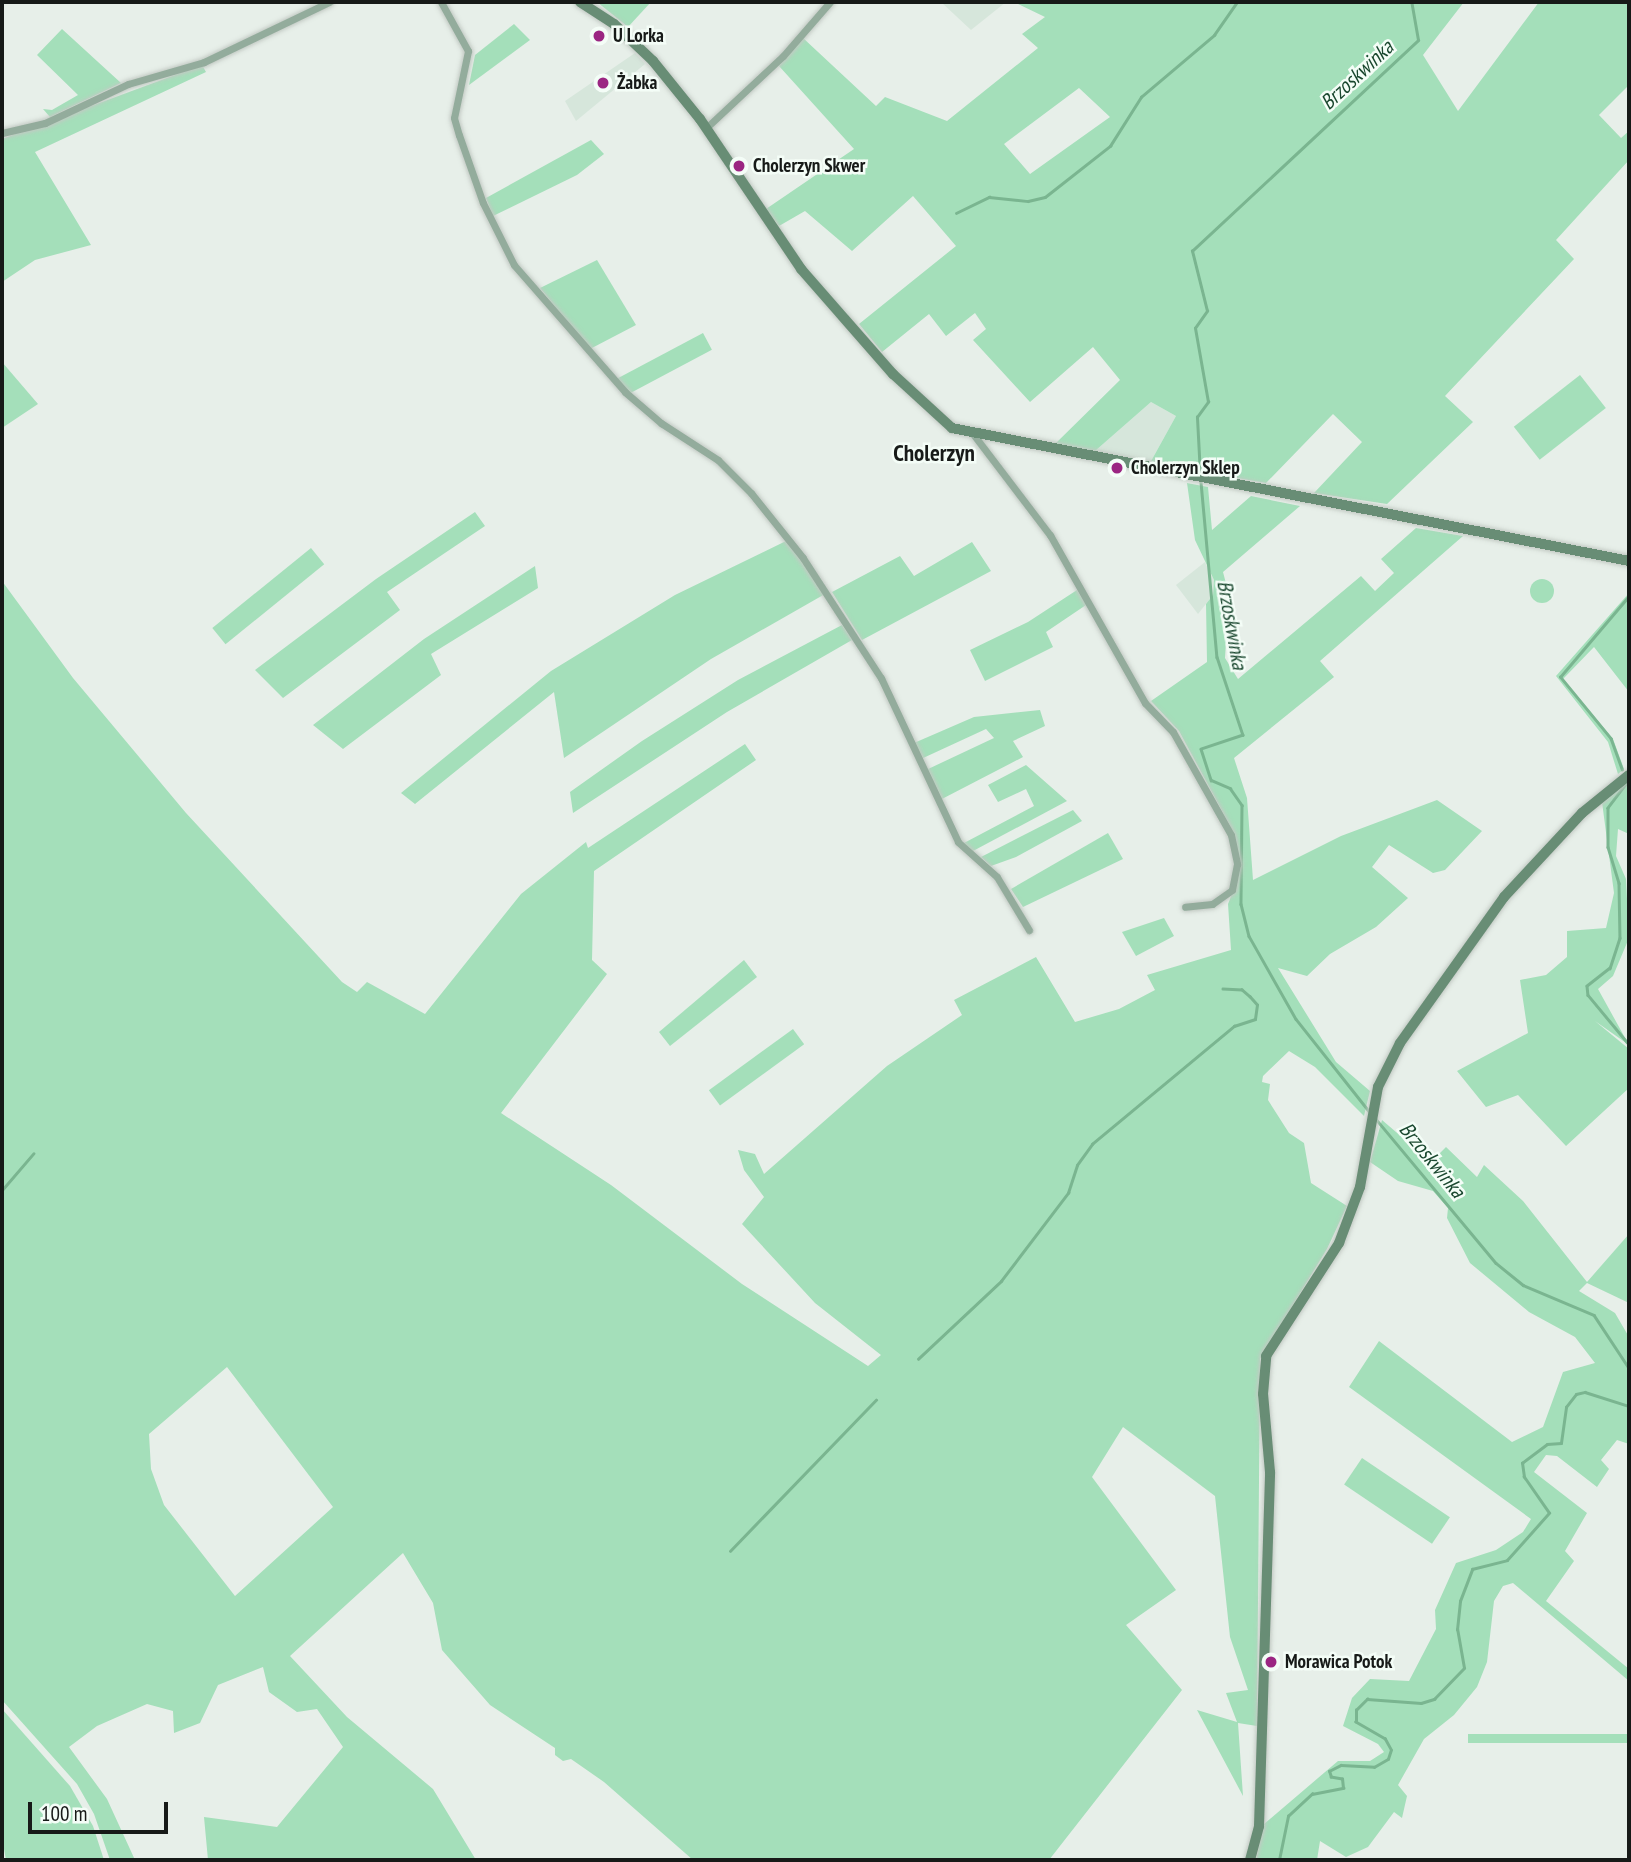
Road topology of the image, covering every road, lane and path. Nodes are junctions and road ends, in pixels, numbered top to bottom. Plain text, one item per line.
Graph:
1 (329, 2) edge
2 (441, 2) edge
3 (582, 2) edge
4 (830, 2) edge
5 (706, 128) junction
6 (2, 133) edge
7 (973, 434) junction
8 (1629, 561) edge
9 (1629, 775) edge
10 (1185, 907) dead end
11 (1028, 930) dead end
12 (1250, 1860) edge

1 - 6 street
2 - 11 street
3 - 5 street
4 - 5 street
5 - 7 street
7 - 8 street
7 - 10 street
9 - 12 street

